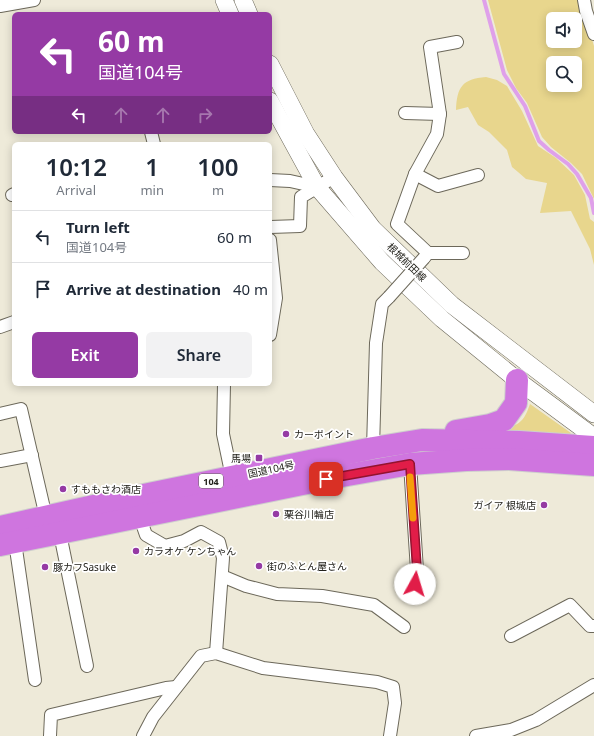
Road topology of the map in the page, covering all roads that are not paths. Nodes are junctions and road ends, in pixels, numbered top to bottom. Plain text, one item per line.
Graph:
1 (34, 0) edge
2 (224, 0) edge
3 (243, 0) edge
4 (584, 0) edge
5 (0, 6) edge
6 (229, 12) edge
7 (248, 12) edge
8 (594, 34) edge
9 (457, 42) dead end
10 (272, 68) edge
11 (272, 106) edge
12 (405, 112) dead end
13 (440, 114) junction
14 (415, 174) junction
15 (478, 175) dead end
16 (334, 177) junction
17 (272, 180) edge
18 (317, 187) junction
19 (272, 227) edge
20 (463, 252) dead end
21 (426, 256) junction
22 (272, 259) edge
23 (12, 323) edge
24 (272, 323) edge
25 (0, 327) edge
26 (517, 380) junction
27 (224, 386) edge
28 (0, 414) edge
29 (594, 414) edge
30 (594, 437) edge
31 (422, 440) junction
32 (594, 447) edge
33 (373, 448) junction
34 (32, 455) junction
35 (0, 461) edge
36 (410, 464) junction
37 (594, 464) edge
38 (232, 477) junction
39 (137, 508) junction
40 (46, 517) junction
41 (0, 527) edge
42 (60, 534) junction
43 (8, 544) edge
44 (222, 576) junction
45 (415, 584) dead end
46 (594, 626) edge
47 (404, 627) dead end
48 (511, 636) dead end
49 (216, 653) junction
50 (87, 666) dead end
51 (35, 680) dead end
52 (594, 685) edge
53 (176, 688) junction
54 (50, 736) edge
55 (143, 736) edge
56 (390, 736) edge
57 (476, 736) edge

1 - 5 street
2 - 6 street
3 - 7 street
4 - 8 street
9 - 13 street
10 - 16 street, 根城前田線
11 - 18 street, 根城前田線
12 - 13 street
13 - 14 street
14 - 15 street
14 - 21 street
16 - 18 street
16 - 29 street, 根城前田線
17 - 18 street
18 - 19 street
18 - 26 street, 根城前田線
20 - 21 street
21 - 33 street, bridge
22 - 24 street
23 - 25 street
26 - 30 street, 根城前田線
26 - 31 highway
27 - 38 street
28 - 34 street
31 - 32 highway, 国道104号 / 104
31 - 33 highway, 国道104号 / 104
33 - 38 highway, 国道104号 / 104
34 - 35 street
34 - 40 street
36 - 37 highway, 国道104号 / 104
36 - 39 highway, 国道104号 / 104
36 - 45 street
38 - 39 highway, 国道104号 / 104
39 - 40 highway, 国道104号 / 104
39 - 42 highway, 国道104号 / 104
39 - 44 street
40 - 41 highway, 国道104号 / 104
42 - 43 highway, 国道104号 / 104
42 - 50 street
43 - 51 street
44 - 47 street
44 - 49 street
46 - 48 street
49 - 53 street
49 - 56 street
52 - 57 street
53 - 54 street
53 - 55 street

